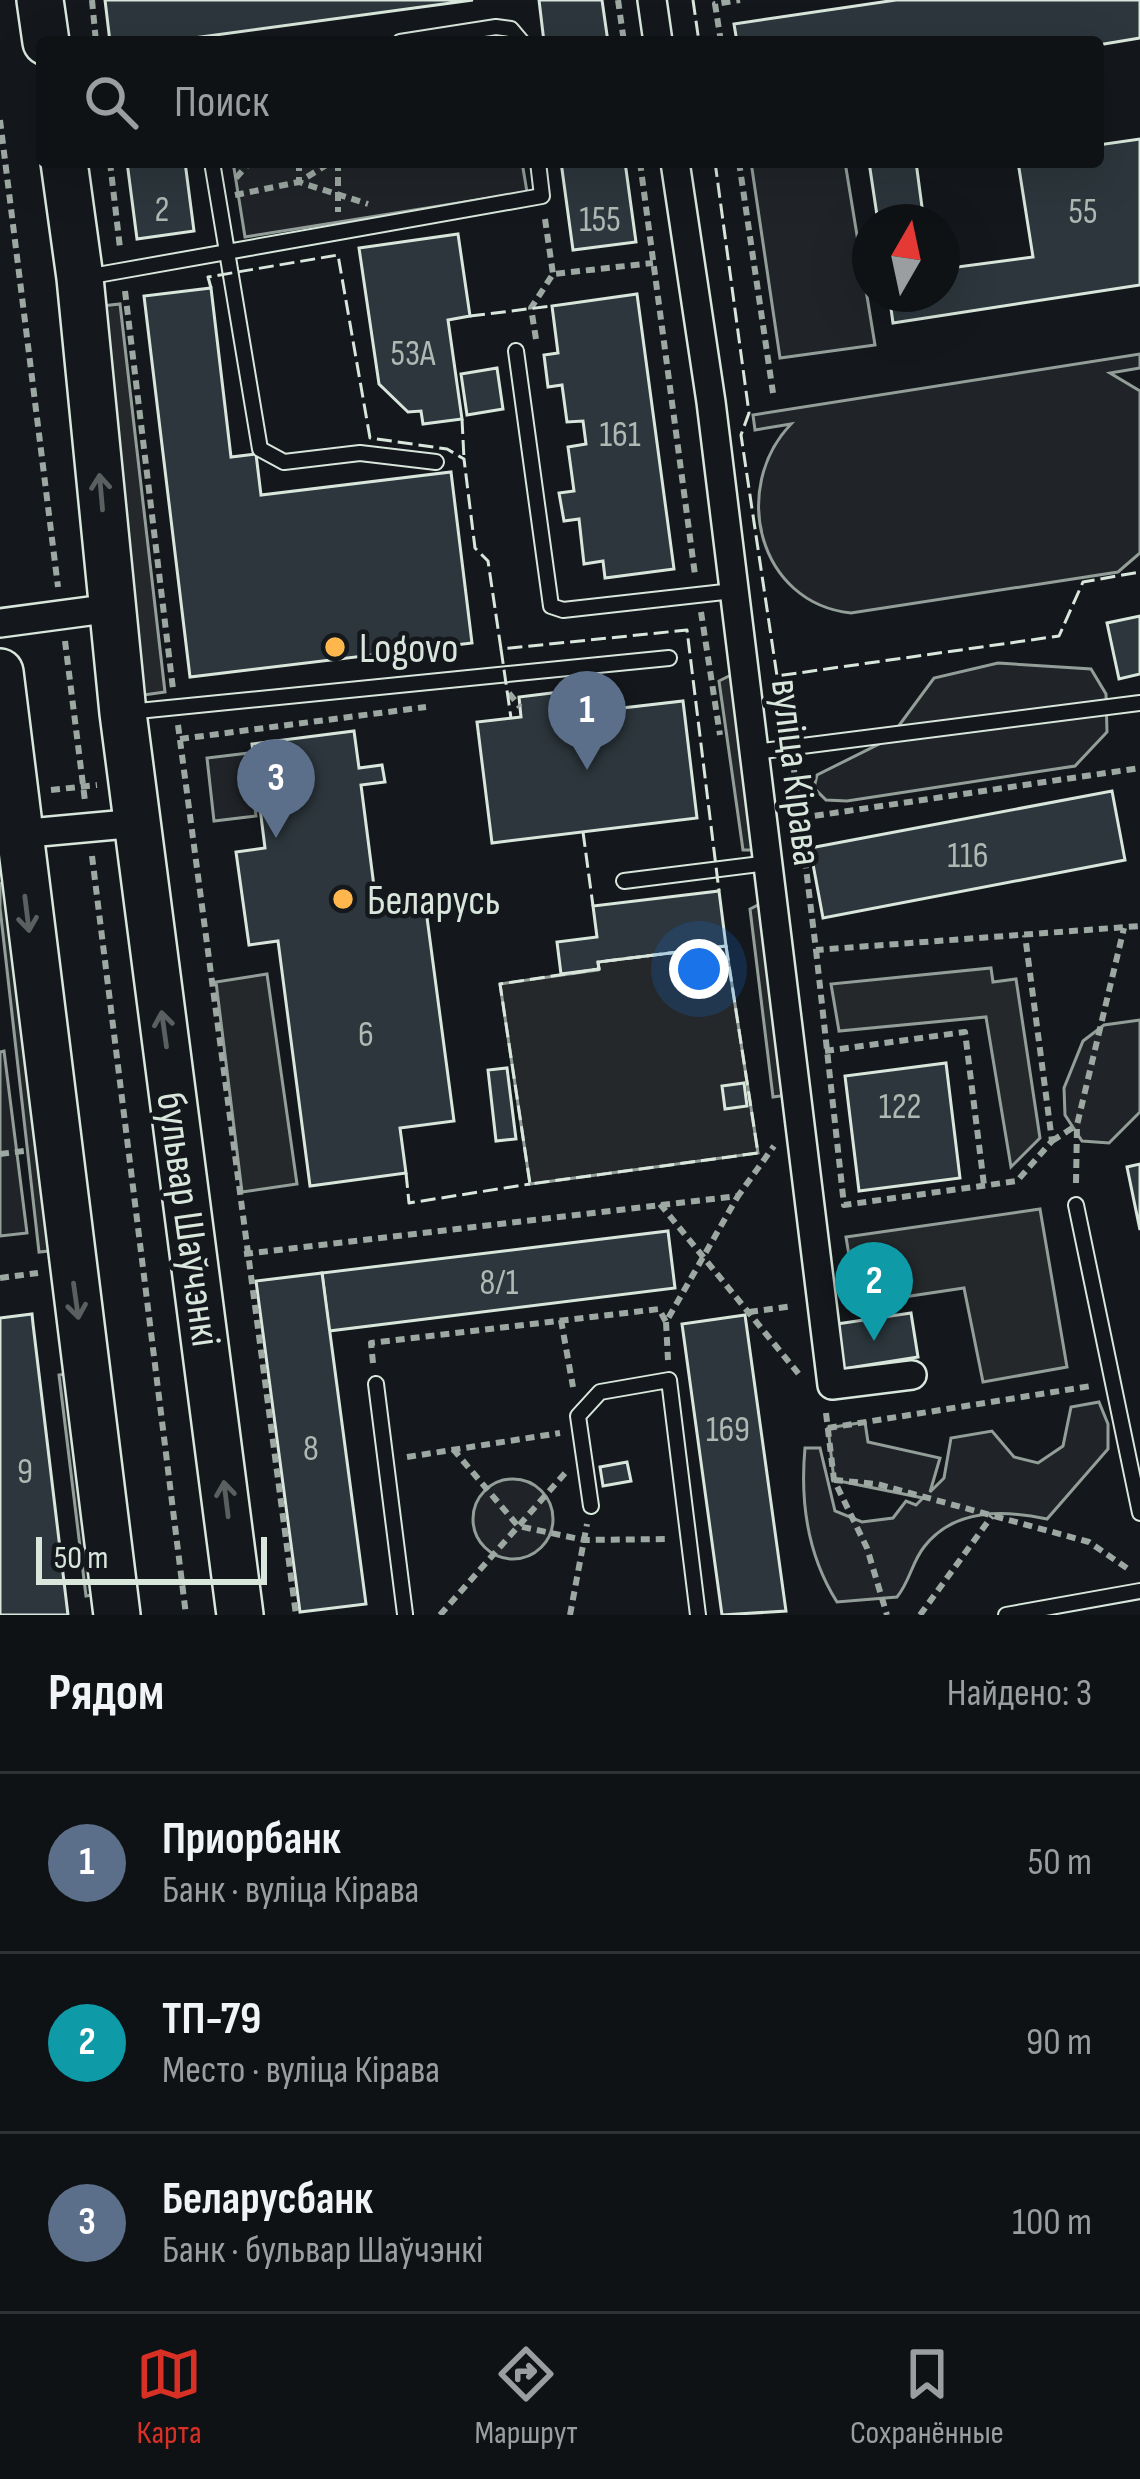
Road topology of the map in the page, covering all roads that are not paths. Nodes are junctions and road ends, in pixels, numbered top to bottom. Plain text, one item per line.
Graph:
1 (40, 0) edge
2 (652, 0) edge
3 (45, 36) edge
4 (438, 36) edge
5 (517, 36) edge
6 (657, 36) edge
7 (65, 168) edge
8 (213, 168) edge
9 (539, 168) edge
10 (676, 168) edge
11 (228, 250) junction
12 (80, 278) junction
13 (516, 351) dead end
14 (436, 462) dead end
15 (733, 591) junction
16 (112, 608) junction
17 (0, 623) edge
18 (669, 658) dead end
19 (0, 672) edge
20 (1140, 703) edge
21 (123, 712) junction
22 (3, 724) edge
23 (755, 752) junction
24 (138, 823) junction
25 (18, 834) junction
26 (768, 862) junction
27 (624, 881) dead end
28 (1076, 1205) road end
29 (912, 1375) dead end
30 (376, 1384) road end
31 (591, 1506) road end
32 (1140, 1513) edge
33 (1140, 1591) edge
34 (117, 1615) edge
35 (240, 1615) edge
36 (404, 1615) edge
37 (698, 1615) edge
38 (1006, 1615) edge

1 - 3 main road
2 - 6 street
4 - 5 lane
7 - 12 main road, бульвар Шаўчэнкі
8 - 11 lane
9 - 11 lane
10 - 15 street, вуліца Кірава
11 - 12 lane
11 - 14 lane
16 -> 12 main road, бульвар Шаўчэнкі
13 - 15 lane
15 - 23 street, вуліца Кірава
16 - 17 street
16 - 21 main road, бульвар Шаўчэнкі
18 - 21 lane
19 - 22 main road
20 - 23 lane
21 - 24 main road, бульвар Шаўчэнкі
22 - 25 main road
23 - 26 street, вуліца Кірава
24 - 25 street
35 -> 24 main road, бульвар Шаўчэнкі
25 -> 34 main road
26 - 27 lane
26 - 29 street, вуліца Кірава
28 - 32 lane
30 - 36 lane
31 - 37 lane
33 - 38 lane

